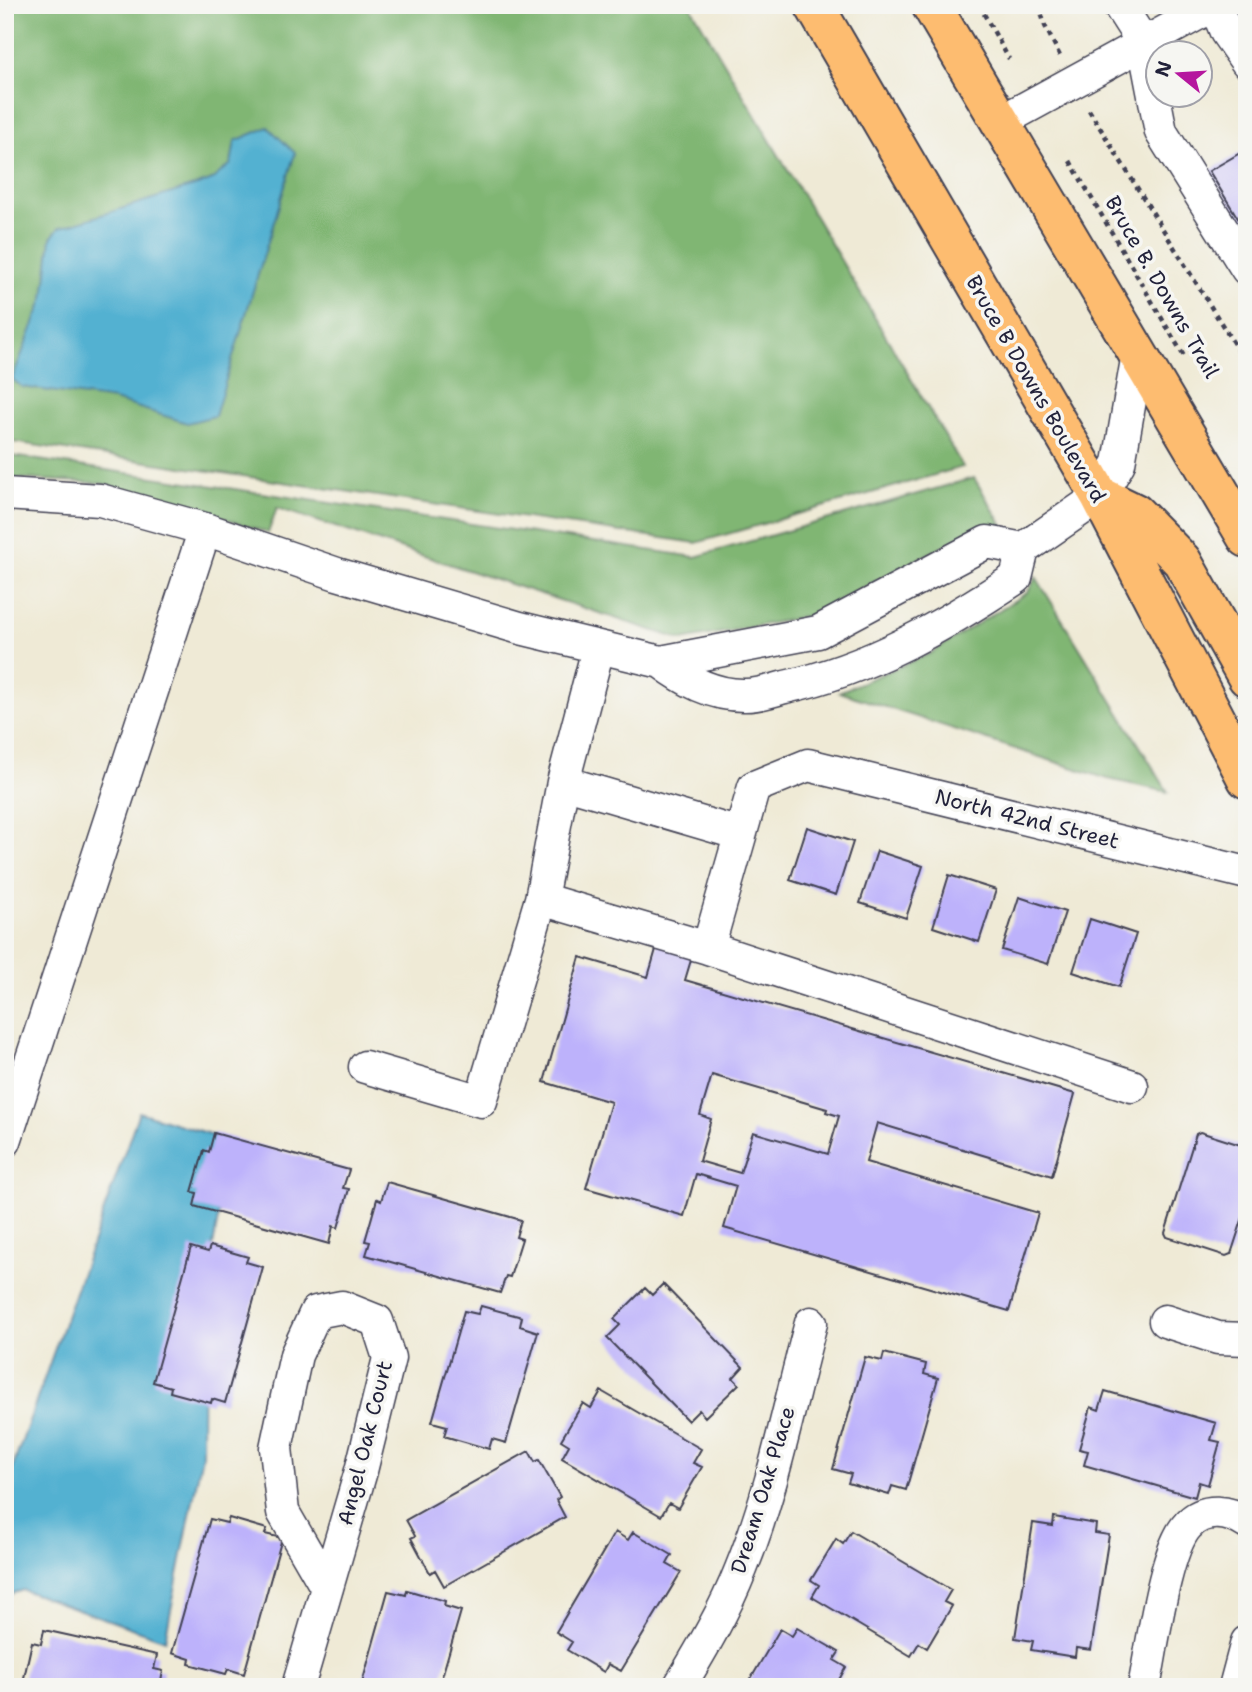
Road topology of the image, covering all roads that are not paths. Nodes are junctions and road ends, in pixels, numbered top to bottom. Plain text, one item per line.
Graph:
1 (814, 5) edge
2 (931, 5) edge
3 (1119, 5) edge
4 (1226, 15) edge
5 (1161, 38) edge
6 (1144, 44) joint
7 (1247, 62) edge
8 (1156, 108) edge
9 (1000, 122) junction
10 (1247, 269) edge
11 (1138, 354) junction
12 (5, 494) edge
13 (1100, 496) junction
14 (205, 529) junction
15 (1247, 538) edge
16 (1023, 549) junction
17 (598, 649) junction
18 (660, 662) junction
19 (1247, 677) edge
20 (1247, 779) edge
21 (563, 782) junction
22 (740, 834) junction
23 (1247, 873) edge
24 (541, 900) junction
25 (708, 948) junction
26 (365, 1067) dead end
27 (1132, 1086) dead end
28 (5, 1141) edge
29 (1165, 1321) dead end
30 (811, 1324) dead end
31 (1247, 1339) edge
32 (1247, 1523) edge
33 (327, 1588) junction
34 (1247, 1642) edge
35 (298, 1687) edge
36 (679, 1687) edge
37 (1144, 1687) edge
38 (1235, 1687) edge

1 - 13 main road, Bruce B Downs Boulevard
2 - 9 main road
3 - 6 street
4 - 5 street
4 - 7 street
6 - 9 street
8 - 10 street
9 - 11 main road
11 - 13 street
11 - 15 main road
12 - 14 street
13 - 16 street
13 - 19 main road
13 - 20 main road, Bruce B Downs Boulevard
14 - 17 street
14 - 28 street
16 - 18 street
16 - 18 street
17 - 18 street
17 - 21 street
21 - 22 street
21 - 24 street
22 - 23 street, North 42nd Street
22 - 25 street
24 - 25 street
24 - 26 street
25 - 27 street
29 - 31 street
30 - 36 street, Dream Oak Place
32 - 37 street
33 - 33 street, Angel Oak Court
33 - 35 street, Angel Oak Court
34 - 38 street

